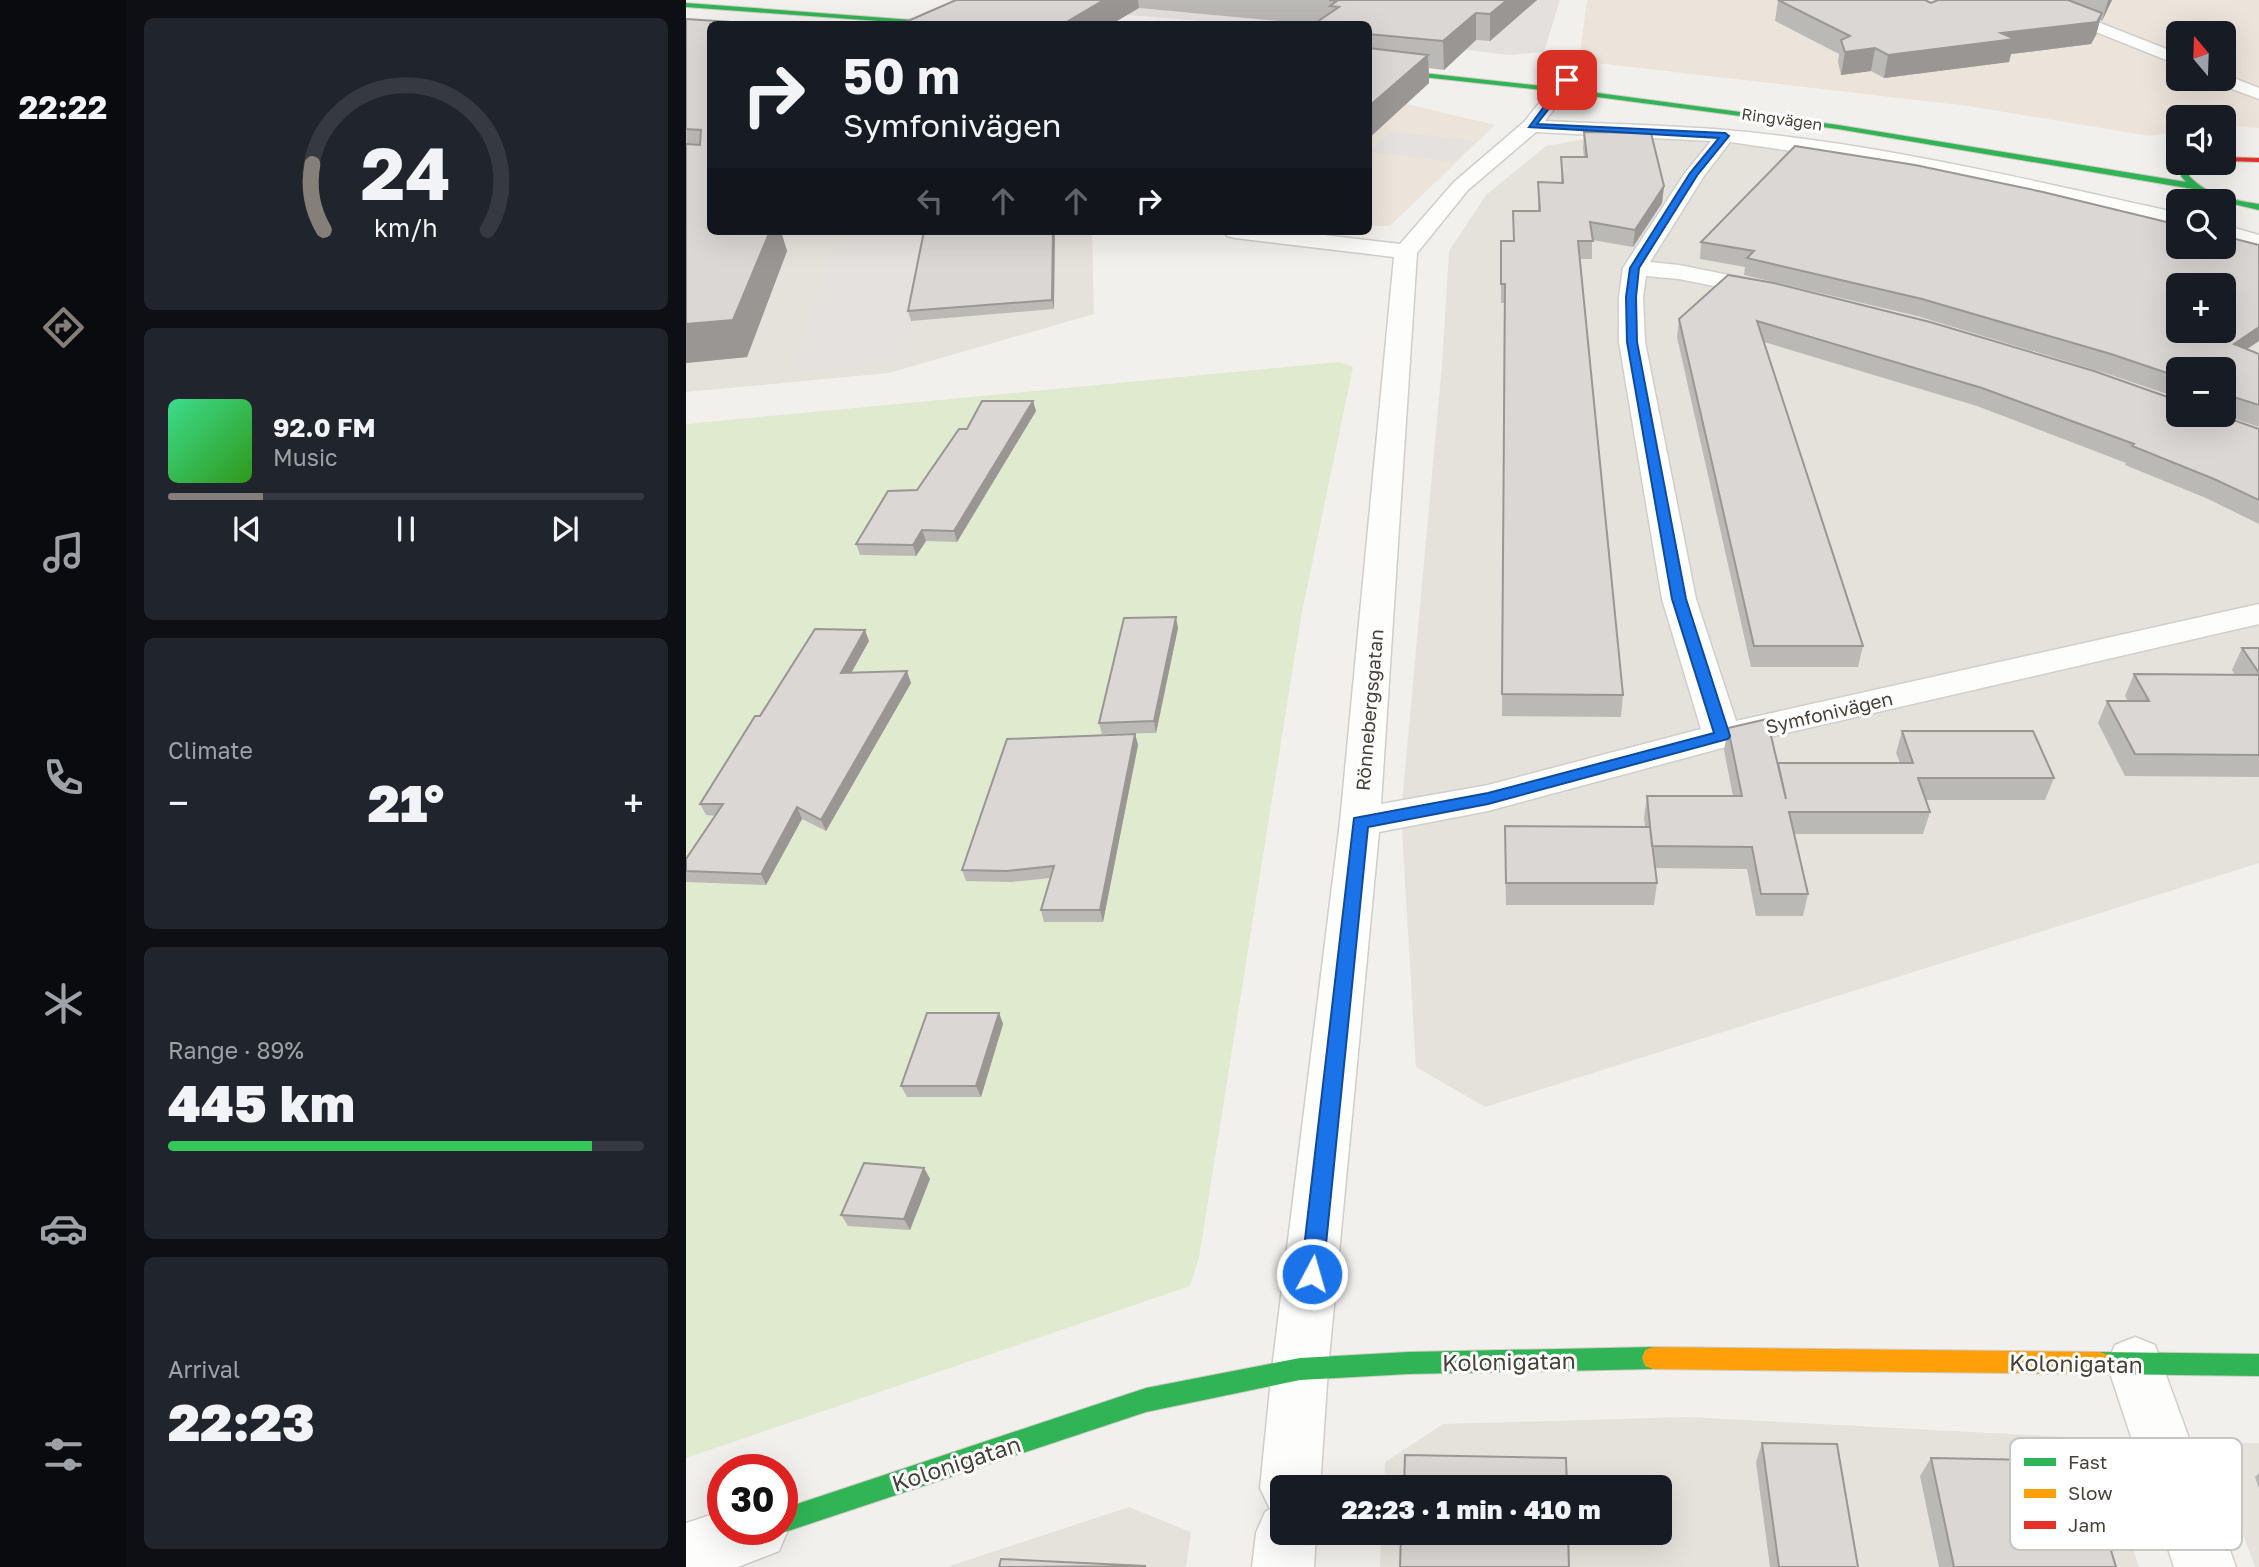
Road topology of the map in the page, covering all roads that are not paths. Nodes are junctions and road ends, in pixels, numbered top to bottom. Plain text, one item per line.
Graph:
1 (2028, 0) edge
2 (686, 5) edge
3 (899, 21) edge
4 (2166, 56) edge
5 (1372, 59) edge
6 (1372, 69) edge
7 (1563, 85) junction
8 (2236, 85) edge
9 (2259, 94) edge
10 (1531, 126) junction
11 (1725, 136) junction
12 (2236, 159) edge
13 (2259, 160) edge
14 (2166, 166) edge
15 (2186, 175) edge
16 (2193, 186) junction
17 (2259, 207) edge
18 (2166, 217) edge
19 (1269, 235) edge
20 (2236, 235) edge
21 (2259, 242) edge
22 (1406, 251) junction
23 (1635, 268) junction
24 (1802, 298) edge
25 (2259, 614) edge
26 (1722, 736) junction
27 (1360, 822) junction
28 (2135, 1364) junction
29 (2259, 1365) edge
30 (1300, 1369) junction
31 (2161, 1438) edge
32 (1291, 1475) edge
33 (798, 1516) edge
34 (713, 1545) edge
35 (1285, 1545) edge
36 (2199, 1550) edge
37 (686, 1554) edge
38 (1283, 1567) edge
39 (2205, 1567) edge

1 - 4 street
2 - 3 main road
5 - 7 main road, Ringvägen
6 - 7 main road, Ringvägen
7 - 10 street
7 - 14 main road, Ringvägen
7 - 16 main road, Ringvägen
8 - 9 street
10 - 11 street, Ringvägen
10 - 22 street
11 - 18 street, Ringvägen
11 - 23 street
12 - 13 main road
15 - 16 main road, Ringvägen
16 - 17 main road, Ringvägen
19 - 22 street
20 - 21 street
22 - 27 street, Rönnebergsgatan
23 - 24 street
23 - 26 street
25 - 26 street, Symfonivägen
26 - 27 street, Symfonivägen
27 - 30 street, Rönnebergsgatan
28 - 29 main road, Kolonigatan
28 - 30 main road, Kolonigatan
28 - 31 street
30 - 32 street, Rönnebergsgatan
30 - 33 main road, Kolonigatan
34 - 37 street
35 - 38 street
36 - 39 street

